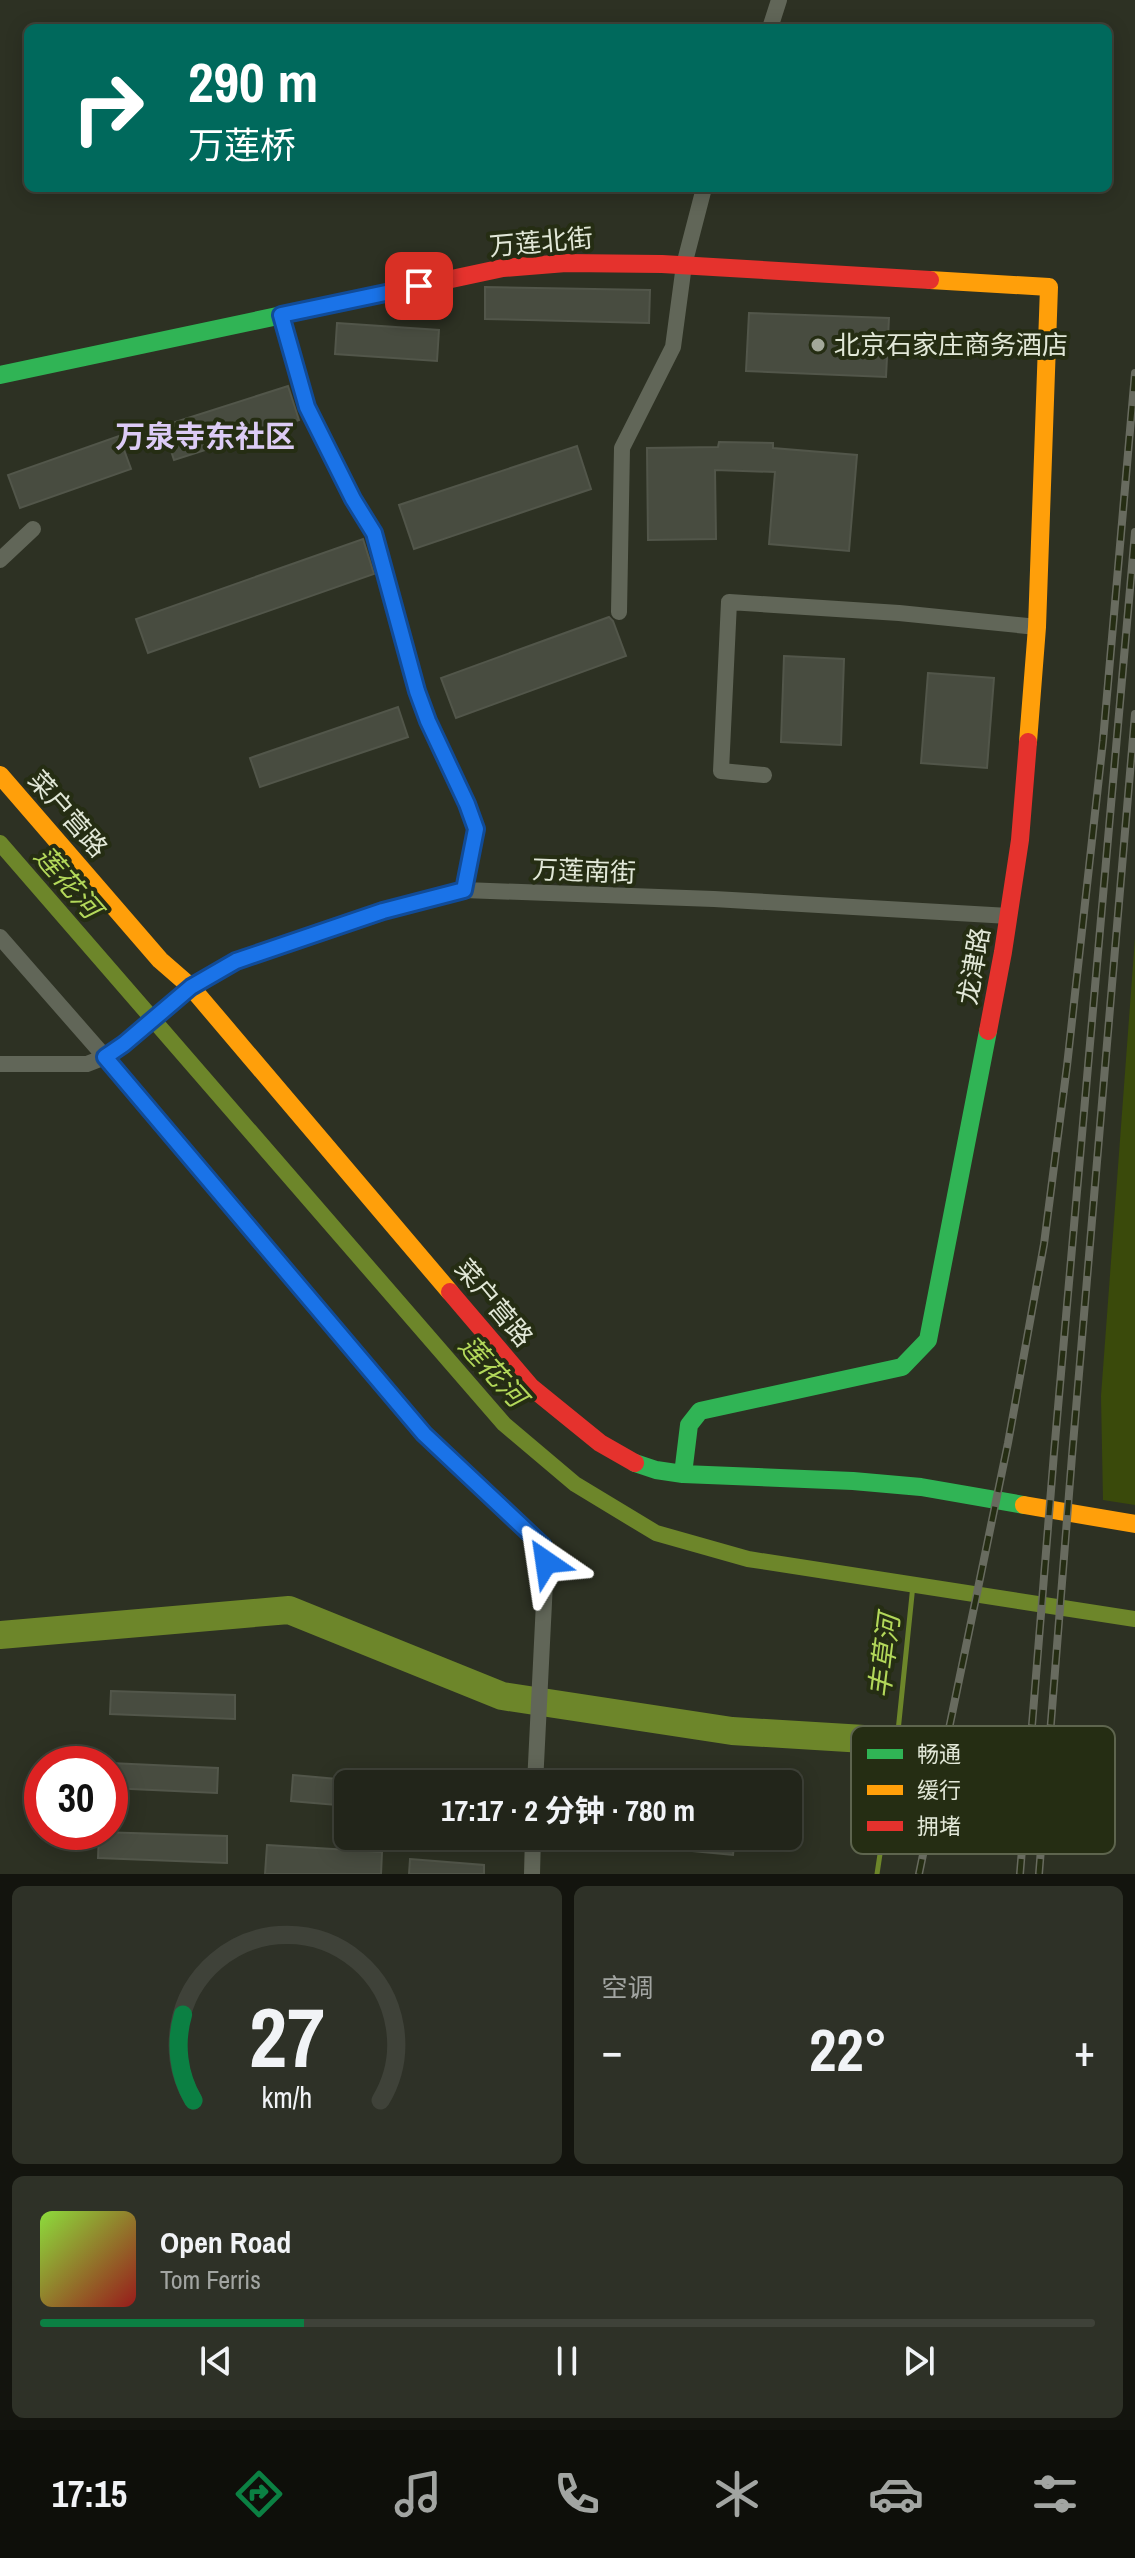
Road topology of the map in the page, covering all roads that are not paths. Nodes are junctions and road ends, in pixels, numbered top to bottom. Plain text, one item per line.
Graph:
1 (779, 0) edge
2 (771, 24) edge
3 (703, 192) edge
4 (684, 265) junction
5 (1049, 287) joint
6 (281, 315) junction
7 (0, 375) edge
8 (33, 529) dead end
9 (0, 560) edge
10 (619, 612) dead end
11 (1037, 627) junction
12 (0, 775) edge
13 (764, 775) dead end
14 (464, 890) junction
15 (1009, 916) junction
16 (0, 937) edge
17 (185, 993) junction
18 (105, 1057) junction
19 (0, 1064) edge
20 (683, 1474) junction
21 (1135, 1524) edge
22 (536, 1770) edge
23 (533, 1850) edge
24 (532, 1874) edge

1 - 2 street
3 - 4 street
4 - 5 street, 万莲北街
4 - 6 street, 万莲北街
4 - 10 street
5 - 11 street, 龙津路
6 - 7 street, 万莲北街
6 - 14 street
8 - 9 street
11 - 13 street
11 - 15 street, 龙津路
12 - 17 street, 菜户营路
14 - 15 street, 万莲南街
14 - 17 street, 万莲南街
15 - 20 street, 龙津路
16 - 18 street
17 - 18 street, 万莲南街
17 - 20 street, 菜户营路
18 - 19 street
18 - 22 street
20 - 21 street, 菜户营路
23 - 24 street

